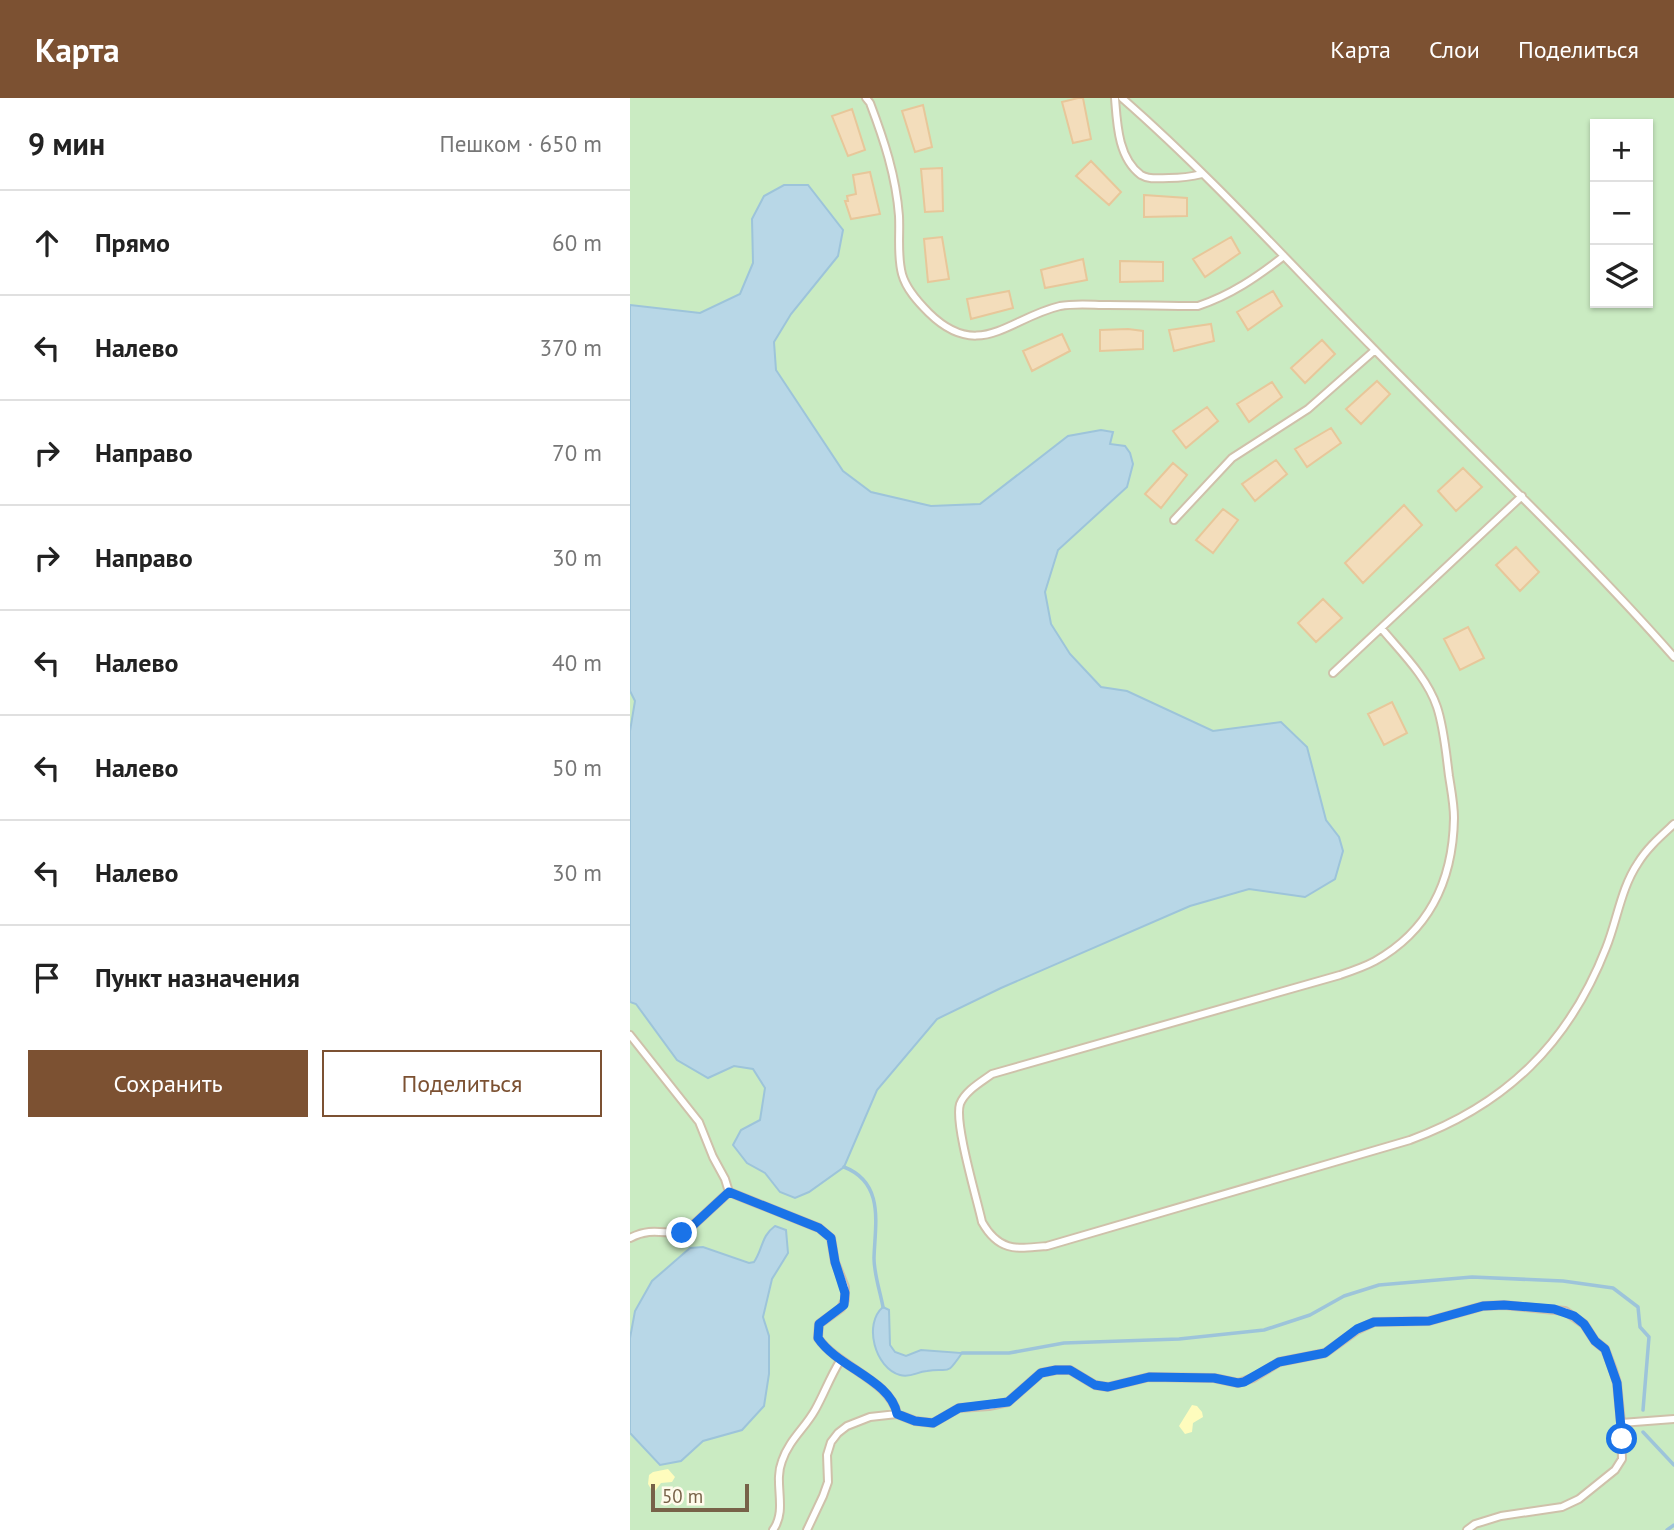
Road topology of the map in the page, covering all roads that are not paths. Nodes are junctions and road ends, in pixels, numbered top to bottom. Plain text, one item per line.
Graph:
1 (866, 98) edge
2 (1115, 98) edge
3 (1122, 98) edge
4 (1202, 174) junction
5 (1284, 256) junction
6 (1375, 350) junction
7 (1522, 496) junction
8 (1174, 520) dead end
9 (1381, 628) junction
10 (1674, 657) edge
11 (1333, 673) dead end
12 (1674, 824) edge
13 (630, 1035) edge
14 (729, 1192) junction
15 (630, 1238) edge
16 (840, 1361) junction
17 (897, 1414) junction
18 (1674, 1419) edge
19 (1621, 1423) junction
20 (773, 1530) edge
21 (807, 1530) edge
22 (1467, 1530) edge

1 - 5 lane
2 - 4 lane
3 - 4 lane
4 - 5 lane
5 - 6 lane
6 - 7 lane
6 - 8 lane
7 - 9 lane
7 - 10 lane
9 - 11 lane
9 - 12 lane
13 - 14 lane
14 - 15 lane
14 - 16 lane
16 - 17 lane
16 - 20 lane
17 - 19 lane
17 - 21 lane
18 - 19 lane
19 - 22 lane

